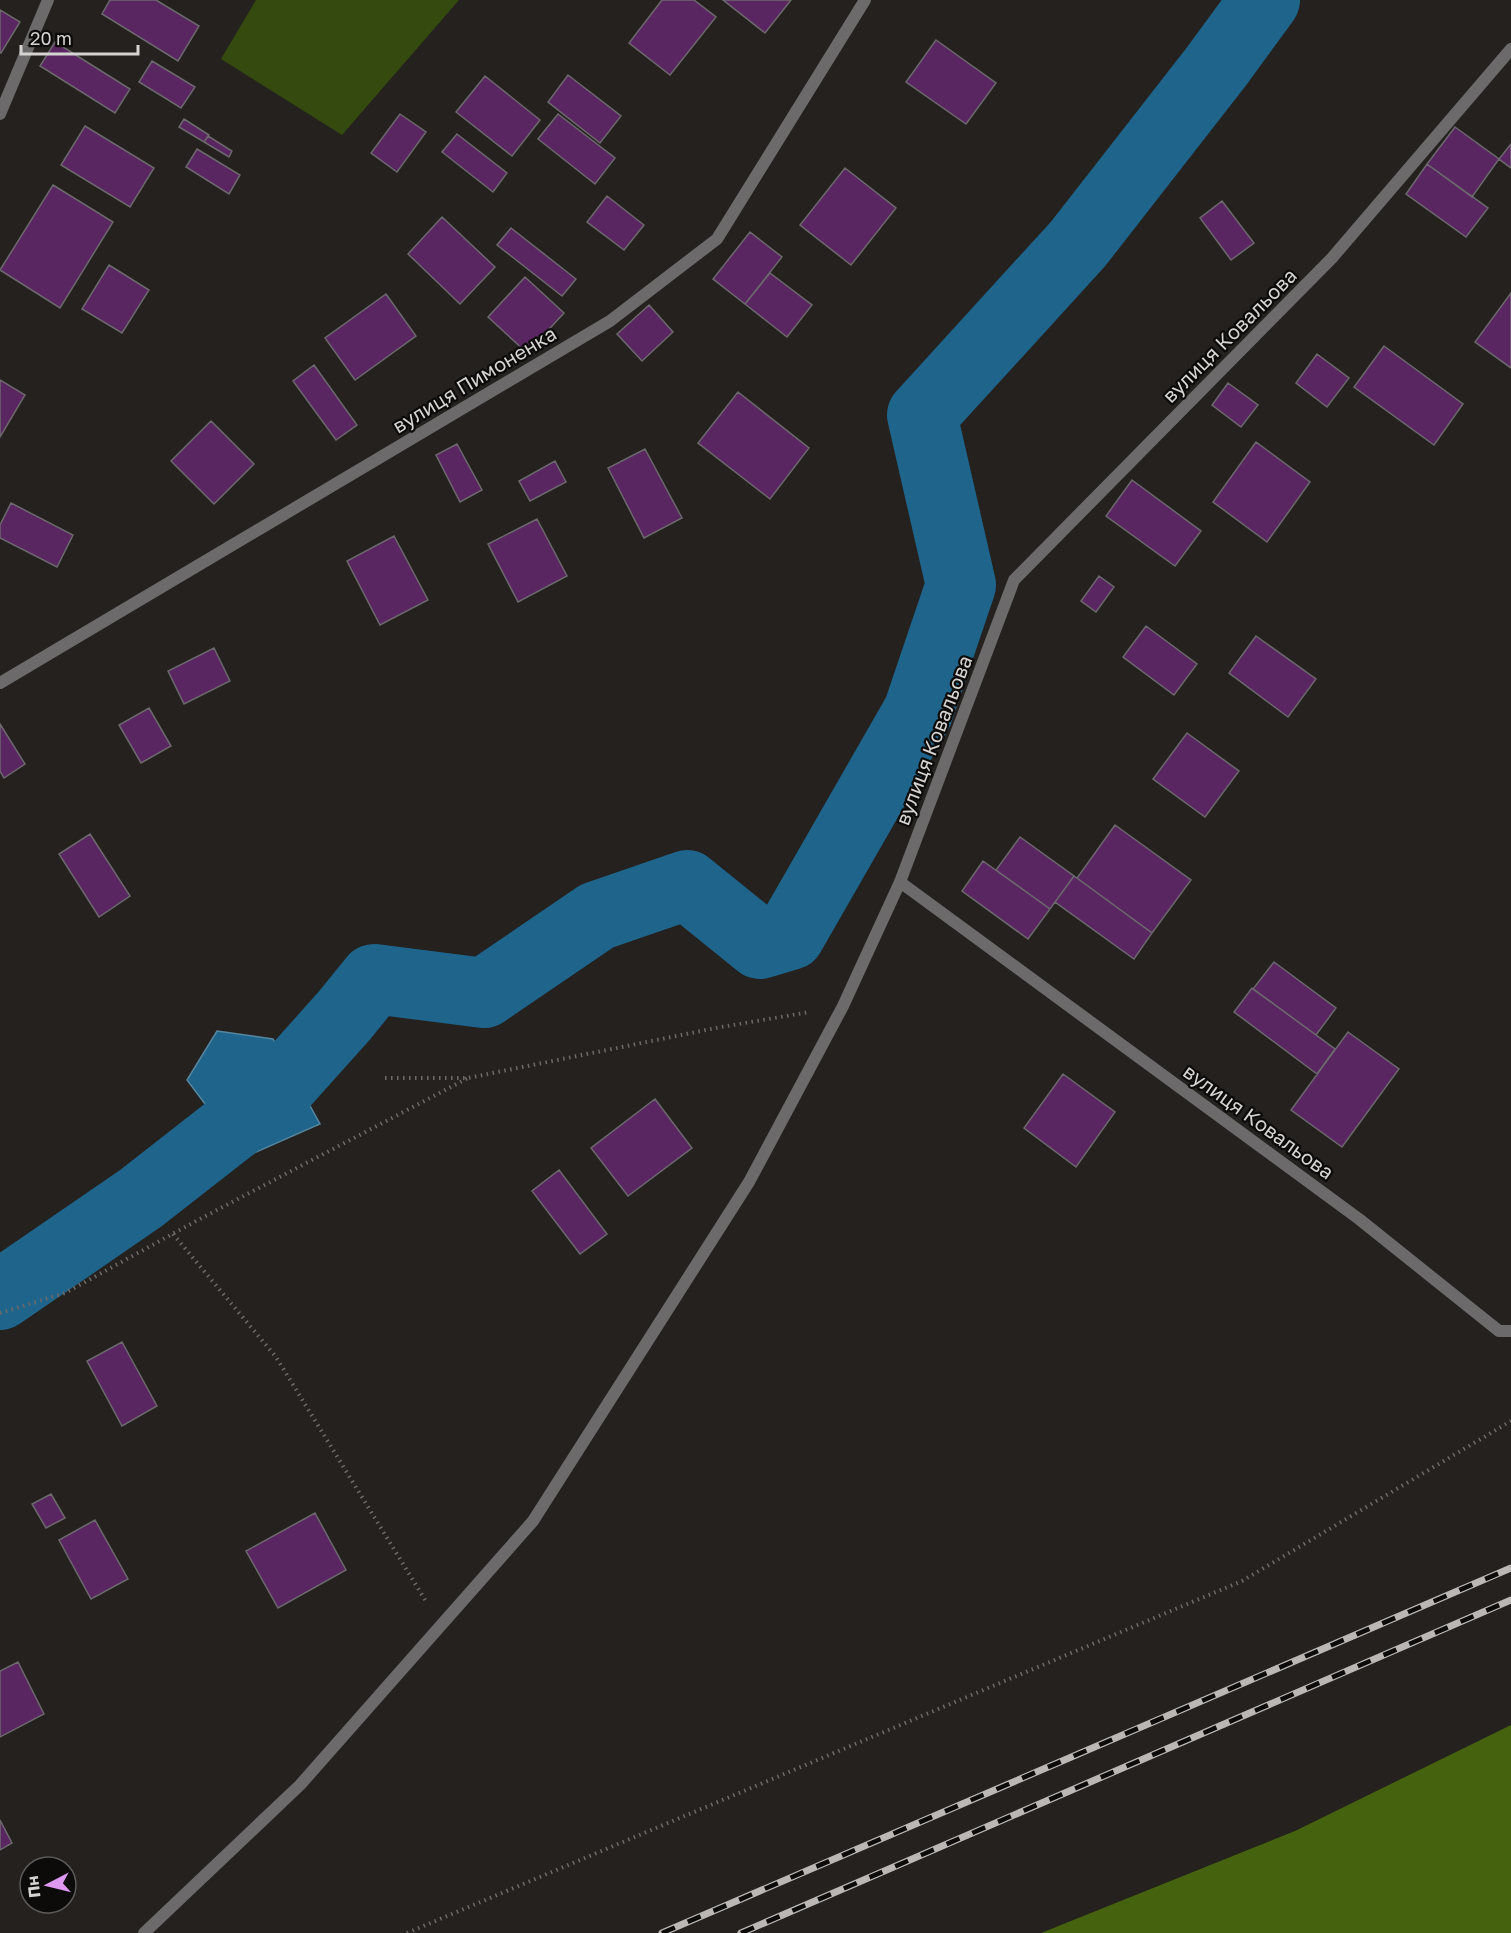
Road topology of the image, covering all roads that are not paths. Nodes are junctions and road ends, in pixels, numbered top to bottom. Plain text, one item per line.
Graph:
1 (48, 0) edge
2 (865, 0) edge
3 (1511, 49) edge
4 (0, 114) edge
5 (0, 683) edge
6 (900, 882) junction
7 (1511, 1330) edge
8 (144, 1933) edge

1 - 4 street
2 - 5 street, вулиця Пимоненка
3 - 6 street, вулиця Ковальова
6 - 7 street, вулиця Ковальова
6 - 8 street

